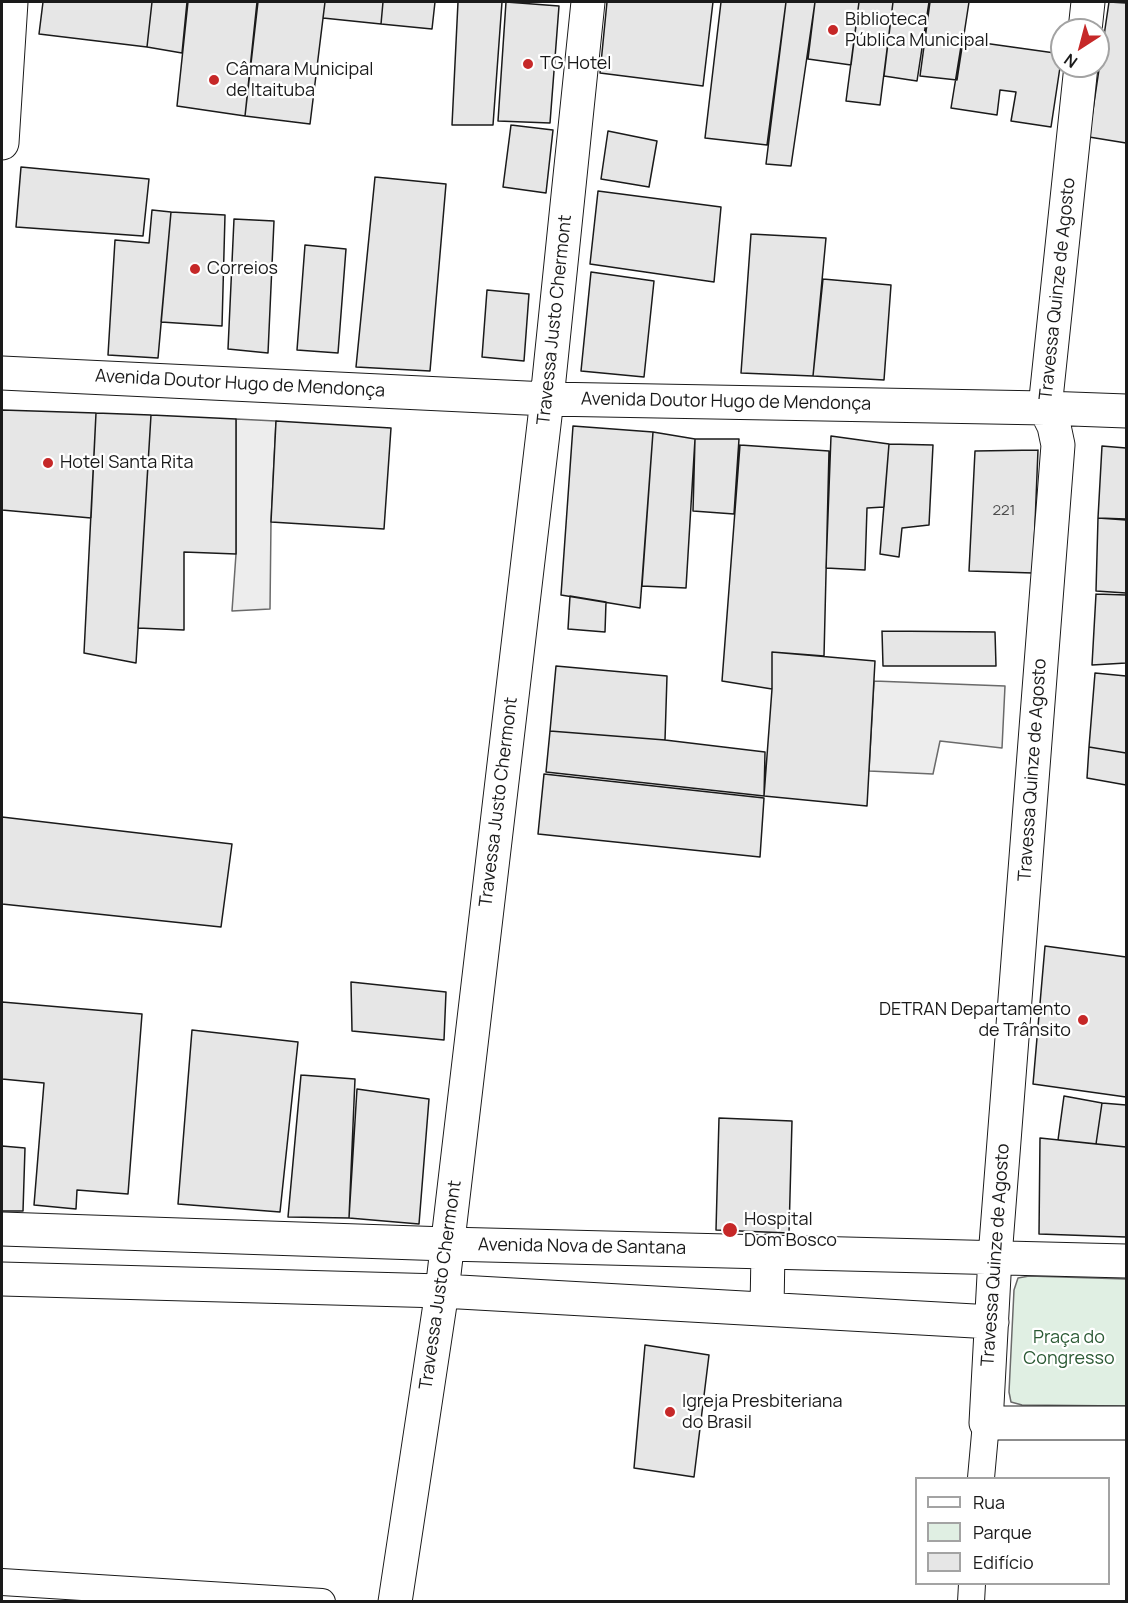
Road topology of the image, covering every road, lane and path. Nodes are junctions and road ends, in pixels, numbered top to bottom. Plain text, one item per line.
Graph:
1 (11, 2) edge
2 (588, 2) edge
3 (1088, 2) edge
4 (1086, 18) edge
5 (1080, 78) edge
6 (2, 143) edge
7 (2, 373) edge
8 (547, 399) junction
9 (1045, 408) junction
10 (1126, 411) edge
11 (2, 1229) edge
12 (447, 1244) junction
13 (768, 1251) junction
14 (995, 1257) junction
15 (1126, 1261) edge
16 (2, 1279) edge
17 (442, 1291) junction
18 (767, 1309) junction
19 (992, 1322) junction
20 (986, 1423) junction
21 (1126, 1424) edge
22 (981, 1477) edge
23 (2, 1582) edge
24 (972, 1585) edge
25 (322, 1602) edge
26 (395, 1602) edge
27 (971, 1602) edge

1 - 6 street
2 - 8 street, Travessa Justo Chermont
3 - 4 street
5 - 9 street, Travessa Quinze de Agosto
7 - 8 street, Avenida Doutor Hugo de Mendonça
8 - 9 street, Avenida Doutor Hugo de Mendonça
8 - 12 street, Travessa Justo Chermont
9 - 10 street, Avenida Doutor Hugo de Mendonça
9 - 14 street, Travessa Quinze de Agosto
11 - 12 street, Avenida Nova de Santana
12 - 13 street, Avenida Nova de Santana
12 - 17 street, Travessa Justo Chermont
13 - 14 street, Avenida Nova de Santana
13 - 18 street
14 - 15 street, Avenida Nova de Santana
14 - 19 street, Travessa Quinze de Agosto
16 - 17 street
17 - 18 street
17 - 26 street, Travessa Justo Chermont
18 - 19 street
19 - 20 street, Travessa Quinze de Agosto
20 - 21 street
20 - 22 street, Travessa Quinze de Agosto
23 - 25 street
24 - 27 street

